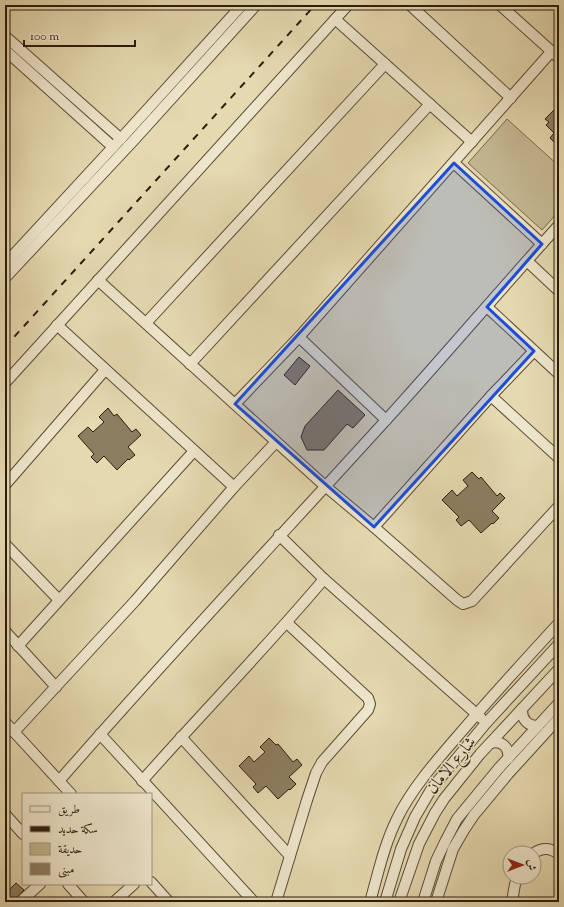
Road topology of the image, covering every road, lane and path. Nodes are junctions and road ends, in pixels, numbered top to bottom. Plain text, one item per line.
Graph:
1 (242, 5) edge
2 (256, 5) edge
3 (348, 5) edge
4 (410, 5) edge
5 (500, 5) edge
6 (335, 19) junction
7 (5, 36) edge
8 (5, 50) edge
9 (555, 55) edge
10 (385, 64) junction
11 (511, 98) junction
12 (430, 104) junction
13 (123, 136) junction
14 (134, 140) junction
15 (472, 142) junction
16 (113, 147) junction
17 (454, 163) junction
18 (559, 226) edge
19 (542, 244) junction
20 (527, 261) junction
21 (5, 264) edge
22 (5, 278) edge
23 (98, 280) junction
24 (559, 291) edge
25 (487, 307) junction
26 (146, 323) junction
27 (57, 326) junction
28 (299, 337) junction
29 (534, 351) junction
30 (190, 364) junction
31 (105, 370) junction
32 (559, 374) edge
33 (5, 383) edge
34 (491, 396) junction
35 (235, 404) junction
36 (386, 420) junction
37 (276, 442) junction
38 (194, 451) junction
39 (559, 458) edge
40 (5, 485) edge
41 (325, 486) junction
42 (234, 487) junction
43 (559, 506) edge
44 (374, 527) junction
45 (279, 535) junction
46 (5, 544) edge
47 (324, 579) junction
48 (59, 600) junction
49 (287, 623) junction
50 (559, 623) edge
51 (5, 631) edge
52 (559, 644) edge
53 (18, 646) junction
54 (559, 668) edge
55 (56, 687) junction
56 (559, 703) edge
57 (522, 710) junction
58 (476, 714) junction
59 (559, 718) edge
60 (5, 722) edge
61 (487, 722) junction
62 (538, 726) junction
63 (14, 732) junction
64 (100, 734) junction
65 (181, 737) junction
66 (491, 743) junction
67 (508, 759) junction
68 (59, 781) junction
69 (142, 781) junction
70 (70, 793) edge
71 (5, 814) edge
72 (22, 833) edge
73 (542, 849) edge
74 (559, 854) edge
75 (290, 856) junction
76 (152, 883) edge
77 (429, 884) junction
78 (39, 885) edge
79 (69, 885) edge
80 (133, 885) edge
81 (516, 885) edge
82 (440, 888) junction
83 (20, 902) edge
84 (84, 902) edge
85 (114, 902) edge
86 (170, 902) edge
87 (254, 902) edge
88 (276, 902) edge
89 (370, 902) edge
90 (385, 902) edge
91 (399, 902) edge
92 (423, 902) edge
93 (436, 902) edge
94 (512, 902) edge

1 - 13 street
2 - 14 street
3 - 6 street
4 - 11 street
5 - 9 street
6 - 10 street
6 - 23 street
7 - 13 street
8 - 16 street
9 - 11 street
10 - 12 street
10 - 26 street
11 - 15 street
12 - 15 street
12 - 30 street
13 - 14 street
13 - 16 street
14 - 22 street
15 - 17 street
16 - 21 street
17 - 19 street
17 - 28 street
18 - 19 street
19 - 20 street
20 - 24 street
20 - 25 street
23 - 26 street
23 - 27 street
25 - 29 street
25 - 36 street
26 - 30 street
27 - 31 street
27 - 33 street
28 - 35 street
28 - 36 street
29 - 32 street
29 - 34 street
30 - 35 street
31 - 38 street
31 - 40 street
34 - 39 street
34 - 44 street
35 - 37 street
36 - 41 street
37 - 41 street
37 - 42 street
38 - 42 street
38 - 48 street
41 - 44 street
41 - 45 street
42 - 55 street
43 - 44 street
45 - 47 street
45 - 64 street
46 - 48 street
47 - 49 street
47 - 58 street
48 - 53 street
49 - 65 street
49 - 75 street
50 - 58 street
51 - 53 street
52 - 61 street
53 - 55 street
54 - 57 street, شارع الامان
55 - 63 street
56 - 62 street
57 - 62 street
57 - 66 street, شارع الامان
58 - 61 street
58 - 89 street
59 - 82 street
60 - 63 street
61 - 90 street
62 - 67 street
63 - 68 street
64 - 68 street
64 - 69 street
65 - 69 street
65 - 75 street
66 - 67 street
66 - 91 street, شارع الامان
67 - 77 street
68 - 70 street
69 - 87 street
71 - 72 street
73 - 74 street
75 - 88 street
76 - 86 street
77 - 82 street
77 - 92 street
78 - 83 street
79 - 84 street
80 - 85 street
81 - 94 street
82 - 93 street

